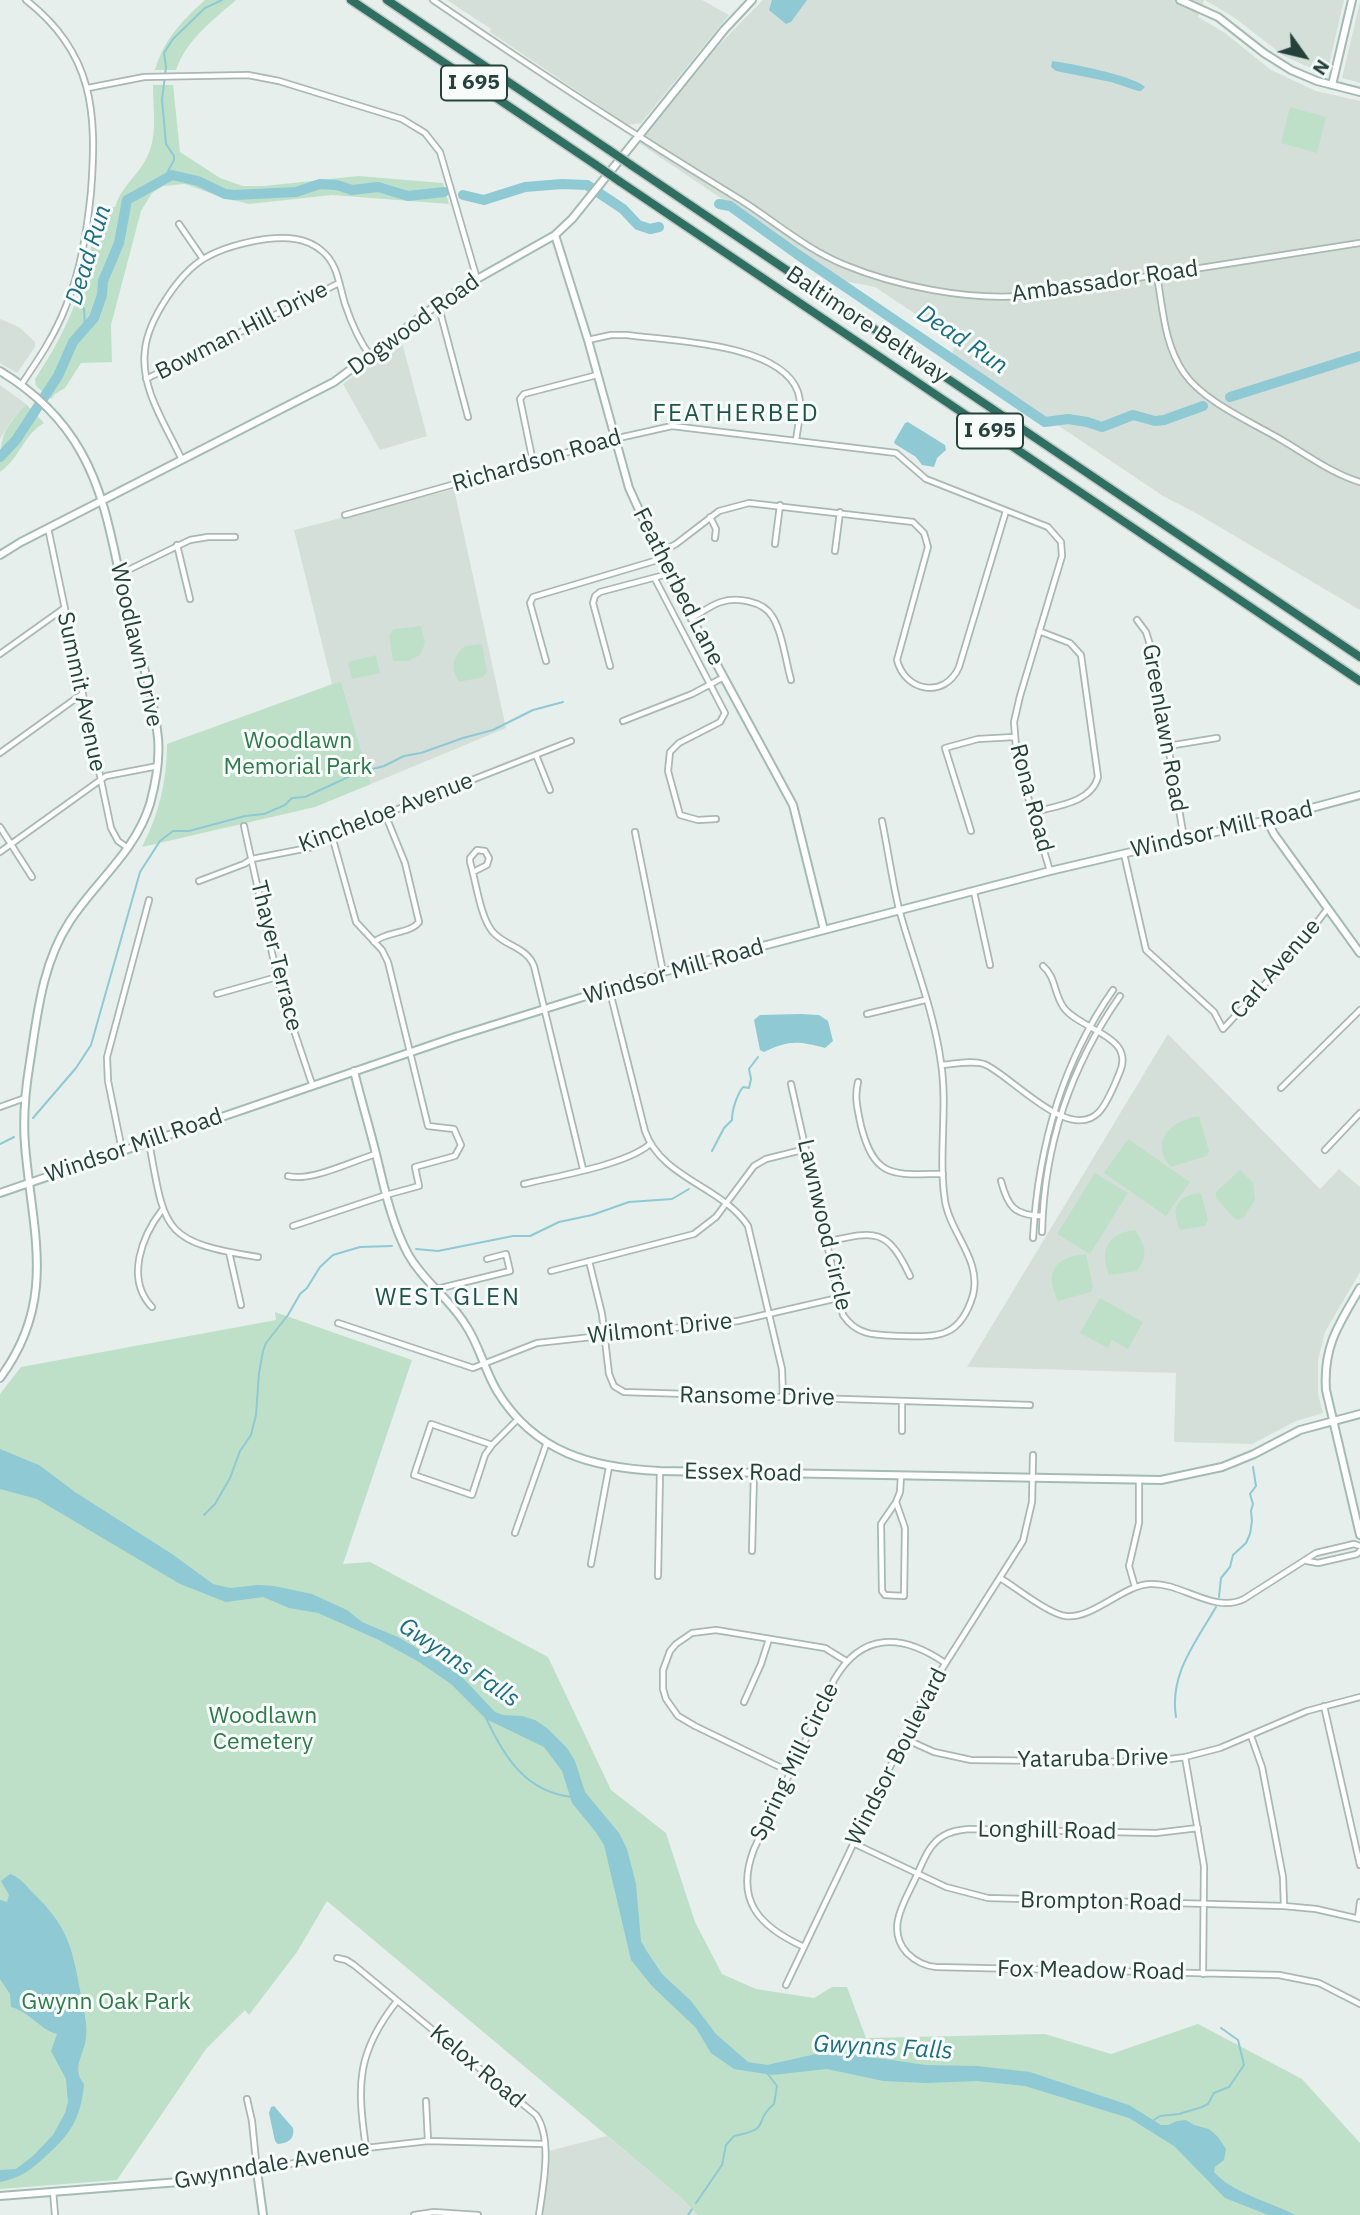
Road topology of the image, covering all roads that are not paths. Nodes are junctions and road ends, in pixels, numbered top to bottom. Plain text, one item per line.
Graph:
1 (26, 0) edge
2 (351, 0) edge
3 (387, 0) edge
4 (433, 0) edge
5 (752, 0) edge
6 (1180, 0) edge
7 (1352, 0) edge
8 (1332, 85) junction
9 (88, 88) junction
10 (1360, 92) edge
11 (637, 137) junction
12 (179, 225) dead end
13 (555, 235) junction
14 (1360, 243) edge
15 (203, 259) junction
16 (1157, 276) junction
17 (477, 279) junction
18 (339, 283) junction
19 (438, 304) junction
20 (588, 340) junction
21 (370, 357) junction
22 (0, 371) edge
23 (597, 375) junction
24 (146, 379) junction
25 (21, 385) junction
26 (468, 417) dead end
27 (614, 439) junction
28 (796, 440) junction
29 (182, 460) junction
30 (533, 462) junction
31 (1360, 482) edge
32 (102, 501) junction
33 (780, 505) junction
34 (1006, 511) junction
35 (840, 512) junction
36 (345, 515) dead end
37 (710, 517) junction
38 (48, 528) junction
39 (235, 537) dead end
40 (715, 538) dead end
41 (775, 544) dead end
42 (177, 545) junction
43 (835, 551) dead end
44 (0, 555) edge
45 (660, 556) junction
46 (668, 574) junction
47 (119, 575) junction
48 (655, 579) junction
49 (190, 599) dead end
50 (1048, 603) joint
51 (63, 609) junction
52 (692, 618) junction
53 (1136, 620) dead end
54 (1039, 632) junction
55 (0, 654) edge
56 (1360, 657) edge
57 (546, 662) dead end
58 (610, 666) dead end
59 (724, 677) junction
60 (791, 680) dead end
61 (1360, 681) edge
62 (709, 685) junction
63 (82, 694) junction
64 (623, 721) dead end
65 (1014, 737) junction
66 (1217, 738) dead end
67 (571, 741) dead end
68 (1168, 746) junction
69 (0, 753) edge
70 (536, 755) junction
71 (158, 766) junction
72 (100, 780) junction
73 (550, 790) dead end
74 (1360, 795) edge
75 (1034, 812) junction
76 (386, 814) junction
77 (716, 819) dead end
78 (1267, 820) junction
79 (882, 821) dead end
80 (244, 825) dead end
81 (0, 827) edge
82 (971, 831) dead end
83 (635, 832) dead end
84 (332, 836) junction
85 (1184, 838) junction
86 (12, 844) junction
87 (128, 849) junction
88 (0, 852) edge
89 (1124, 853) junction
90 (252, 859) junction
91 (1050, 871) junction
92 (473, 872) junction
93 (32, 877) dead end
94 (199, 881) dead end
95 (974, 892) junction
96 (149, 900) dead end
97 (1328, 908) junction
98 (900, 909) junction
99 (824, 930) junction
100 (374, 942) junction
101 (1360, 953) edge
102 (990, 965) dead end
103 (1043, 966) dead end
104 (663, 972) junction
105 (277, 976) junction
106 (609, 988) junction
107 (1113, 990) dead end
108 (217, 994) dead end
109 (1120, 996) dead end
110 (925, 1000) junction
111 (544, 1009) junction
112 (1360, 1010) edge
113 (867, 1014) dead end
114 (1089, 1027) junction
115 (1097, 1031) junction
116 (410, 1052) junction
117 (942, 1065) junction
118 (354, 1071) junction
119 (858, 1083) dead end
120 (312, 1084) junction
121 (791, 1084) dead end
122 (1281, 1088) dead end
123 (25, 1098) junction
124 (0, 1107) edge
125 (1053, 1111) junction
126 (1360, 1113) edge
127 (1061, 1114) junction
128 (149, 1141) junction
129 (650, 1144) junction
130 (806, 1149) junction
131 (122, 1150) junction
132 (1325, 1150) dead end
133 (376, 1154) junction
134 (583, 1169) junction
135 (943, 1174) junction
136 (288, 1176) dead end
137 (1001, 1181) dead end
138 (30, 1182) junction
139 (524, 1184) dead end
140 (0, 1193) edge
141 (386, 1195) junction
142 (725, 1204) junction
143 (162, 1210) junction
144 (1034, 1216) junction
145 (1042, 1216) junction
146 (293, 1226) dead end
147 (1042, 1232) dead end
148 (1033, 1238) dead end
149 (826, 1242) junction
150 (229, 1252) junction
151 (258, 1257) dead end
152 (487, 1259) dead end
153 (589, 1261) junction
154 (551, 1271) dead end
155 (911, 1276) dead end
156 (1360, 1287) edge
157 (436, 1290) junction
158 (838, 1298) junction
159 (240, 1305) dead end
160 (152, 1307) dead end
161 (770, 1314) junction
162 (338, 1323) dead end
163 (605, 1334) junction
164 (483, 1364) junction
165 (0, 1378) edge
166 (783, 1398) junction
167 (902, 1401) junction
168 (1030, 1405) dead end
169 (1360, 1414) edge
170 (518, 1419) junction
171 (1332, 1419) junction
172 (902, 1432) dead end
173 (547, 1442) junction
174 (492, 1445) junction
175 (1033, 1455) dead end
176 (609, 1467) junction
177 (660, 1471) junction
178 (754, 1472) junction
179 (901, 1476) junction
180 (1033, 1479) junction
181 (1139, 1481) junction
182 (895, 1502) junction
183 (515, 1533) dead end
184 (1360, 1535) edge
185 (1360, 1548) edge
186 (752, 1551) dead end
187 (1307, 1561) junction
188 (591, 1564) dead end
189 (657, 1576) dead end
190 (1000, 1578) junction
191 (1135, 1587) junction
192 (769, 1639) junction
193 (846, 1661) junction
194 (945, 1663) junction
195 (1360, 1697) edge
196 (744, 1702) dead end
197 (1324, 1706) junction
198 (1251, 1736) junction
199 (903, 1738) junction
200 (1185, 1757) junction
201 (790, 1772) junction
202 (1198, 1828) junction
203 (853, 1843) junction
204 (1360, 1865) edge
205 (918, 1874) junction
206 (1360, 1902) edge
207 (1205, 1903) junction
208 (1284, 1906) junction
209 (1359, 1919) edge
210 (804, 1947) junction
211 (337, 1958) dead end
212 (1203, 1974) junction
213 (786, 1985) dead end
214 (397, 2001) junction
215 (1360, 2004) edge
216 (247, 2099) dead end
217 (426, 2101) dead end
218 (428, 2141) junction
219 (545, 2144) junction
220 (366, 2148) junction
221 (257, 2171) junction
222 (53, 2191) junction
223 (0, 2196) edge
224 (55, 2215) edge
225 (263, 2215) edge
226 (414, 2215) edge
227 (478, 2215) edge
228 (539, 2215) edge

1 - 9 street
2 - 61 highway, Baltimore Beltway / I 695, bridge
3 - 56 highway, Baltimore Beltway / I 695, bridge
4 - 11 street, Ambassador Road
5 - 11 main road, Dogwood Road
6 - 8 main road
7 - 8 main road
8 - 10 main road
9 - 17 street
9 - 25 street
11 - 13 main road, Dogwood Road
11 - 16 street, Ambassador Road
12 - 15 street
13 - 17 main road, Dogwood Road
13 - 20 main road, Featherbed Lane
14 - 16 street, Ambassador Road
15 - 18 street
15 - 24 street
16 - 31 street
17 - 19 main road, Dogwood Road
18 - 21 street
18 - 24 street, Bowman Hill Drive
19 - 21 main road, Dogwood Road
19 - 26 street
20 - 23 main road, Featherbed Lane
20 - 28 street
21 - 29 main road, Dogwood Road
22 - 25 main road, Woodlawn Drive
23 - 27 main road, Featherbed Lane
23 - 30 street
24 - 29 street
25 - 32 main road, Woodlawn Drive
27 - 28 street, Richardson Road
27 - 30 street, Richardson Road
27 - 45 main road, Featherbed Lane
28 - 34 street, Richardson Road
29 - 32 main road, Dogwood Road
30 - 36 street, Richardson Road
32 - 38 main road, Dogwood Road
32 - 47 main road, Woodlawn Drive
33 - 35 street
33 - 37 street
33 - 41 street
34 - 35 street
34 - 50 street, Richardson Road
35 - 43 street
37 - 40 street
37 - 45 street
38 - 44 main road, Dogwood Road
38 - 51 street, Summit Avenue
39 - 42 street
42 - 47 street
42 - 49 street
45 - 46 main road, Featherbed Lane
45 - 57 street
46 - 48 street
46 - 52 main road, Featherbed Lane
47 - 71 main road, Woodlawn Drive
48 - 58 street
48 - 62 street
50 - 54 street, Rona Road
51 - 55 street
51 - 63 street, Summit Avenue
52 - 59 main road, Featherbed Lane
52 - 60 street
53 - 68 street, Greenlawn Road
54 - 65 street, Rona Road
54 - 75 street
59 - 62 street
59 - 99 main road, Featherbed Lane
62 - 64 street
62 - 77 street
63 - 69 street
63 - 72 street, Summit Avenue
65 - 75 street, Rona Road
65 - 82 street
66 - 68 street
67 - 70 street, Kincheloe Avenue
68 - 85 street, Greenlawn Road
70 - 73 street
70 - 76 street, Kincheloe Avenue
71 - 72 street
71 - 87 main road, Woodlawn Drive
72 - 86 street
72 - 87 street, Summit Avenue
74 - 78 main road, Windsor Mill Road
75 - 91 street, Rona Road
76 - 84 street, Kincheloe Avenue
76 - 100 street
78 - 85 main road, Windsor Mill Road
78 - 97 main road
79 - 98 street, Lawnwood Circle
80 - 90 street, Thayer Terrace
81 - 86 street
83 - 104 street
84 - 90 street, Kincheloe Avenue
84 - 100 street
85 - 89 main road, Windsor Mill Road
86 - 88 street
86 - 93 street
87 - 123 main road, Woodlawn Drive
89 - 91 main road, Windsor Mill Road
89 - 97 street, Carl Avenue
90 - 94 street, Kincheloe Avenue
90 - 105 street, Thayer Terrace
91 - 95 main road, Windsor Mill Road
92 - 92 street
92 - 111 street
95 - 98 main road, Windsor Mill Road
95 - 102 street
96 - 131 street
97 - 101 main road
98 - 99 main road, Windsor Mill Road
98 - 110 street, Lawnwood Circle
99 - 104 main road, Windsor Mill Road
100 - 116 street
103 - 114 street
104 - 106 main road, Windsor Mill Road
105 - 108 street
105 - 120 street, Thayer Terrace
106 - 111 main road, Windsor Mill Road
106 - 129 street
107 - 114 street
109 - 115 street
110 - 113 street
110 - 117 street, Lawnwood Circle
111 - 116 main road, Windsor Mill Road
111 - 134 street
112 - 122 street
114 - 115 street
114 - 125 street
115 - 127 street
115 - 127 street
116 - 118 main road, Windsor Mill Road
116 - 141 street
117 - 125 street
117 - 135 street, Lawnwood Circle
118 - 120 main road, Windsor Mill Road
118 - 133 main road, Essex Road
119 - 135 street
120 - 128 main road, Windsor Mill Road
121 - 130 street, Lawnwood Circle
123 - 124 street
123 - 138 main road, Woodlawn Drive
125 - 127 street
125 - 144 street
126 - 132 street
127 - 145 street
128 - 131 main road, Windsor Mill Road
128 - 143 street
129 - 134 street
129 - 142 street
130 - 142 street
130 - 149 street, Lawnwood Circle
131 - 138 main road, Windsor Mill Road
133 - 136 street
133 - 141 main road, Essex Road
134 - 139 street
135 - 158 street, Lawnwood Circle
137 - 144 street
138 - 140 main road, Windsor Mill Road
138 - 165 main road, Woodlawn Drive
141 - 146 street
141 - 157 main road, Essex Road
142 - 153 street
142 - 161 street
143 - 150 street
143 - 160 street
144 - 145 street
144 - 148 street
145 - 147 street
149 - 155 street
149 - 158 street, Lawnwood Circle
150 - 151 street
150 - 159 street
152 - 157 street
153 - 154 street
153 - 163 street, Ransome Drive
156 - 171 main road
157 - 164 main road, Essex Road
158 - 161 street, Wilmont Drive
161 - 163 street, Wilmont Drive
161 - 166 street
162 - 164 street
163 - 164 street, Wilmont Drive
163 - 166 street, Ransome Drive
164 - 170 main road, Essex Road
166 - 167 street, Ransome Drive
167 - 168 street, Ransome Drive
167 - 172 street
169 - 171 main road, Essex Road
170 - 173 main road, Essex Road
170 - 174 street
171 - 181 main road, Essex Road
171 - 184 main road
173 - 176 main road, Essex Road
173 - 183 street
174 - 174 street
175 - 180 street, Windsor Boulevard
176 - 177 main road, Essex Road
176 - 188 street
177 - 178 main road, Essex Road
177 - 189 street
178 - 179 main road, Essex Road
178 - 186 street
179 - 180 main road, Essex Road
179 - 182 street
180 - 181 main road, Essex Road
180 - 190 street, Windsor Boulevard
181 - 191 street
182 - 182 street
185 - 187 street
185 - 187 street
187 - 191 street
190 - 191 street
190 - 194 street, Windsor Boulevard
192 - 193 street
192 - 196 street
192 - 201 street
193 - 194 street, Spring Mill Circle
193 - 201 street, Spring Mill Circle
194 - 199 street, Windsor Boulevard
195 - 197 street, Yataruba Drive
197 - 198 street, Yataruba Drive
197 - 204 street
198 - 200 street, Yataruba Drive
198 - 208 street
199 - 200 street, Yataruba Drive
199 - 203 street, Windsor Boulevard
200 - 202 street
201 - 210 street, Spring Mill Circle
202 - 205 street, Longhill Road
202 - 207 street
203 - 205 street, Brompton Road
203 - 210 street, Windsor Boulevard
205 - 207 street, Brompton Road
205 - 212 street, Fox Meadow Road
206 - 209 street
207 - 208 street, Brompton Road
207 - 212 street
208 - 209 street, Brompton Road
210 - 213 street, Windsor Boulevard
211 - 214 street, Kelox Road
212 - 215 street, Fox Meadow Road
214 - 219 street, Kelox Road
214 - 220 street
216 - 221 street
217 - 218 street
218 - 219 street, Gwynndale Avenue
218 - 220 street, Gwynndale Avenue
219 - 228 street, Kelox Road
220 - 221 street, Gwynndale Avenue
221 - 222 main road, Gwynndale Avenue
221 - 225 main road
222 - 223 main road, Gwynndale Avenue
222 - 224 street
226 - 227 street

